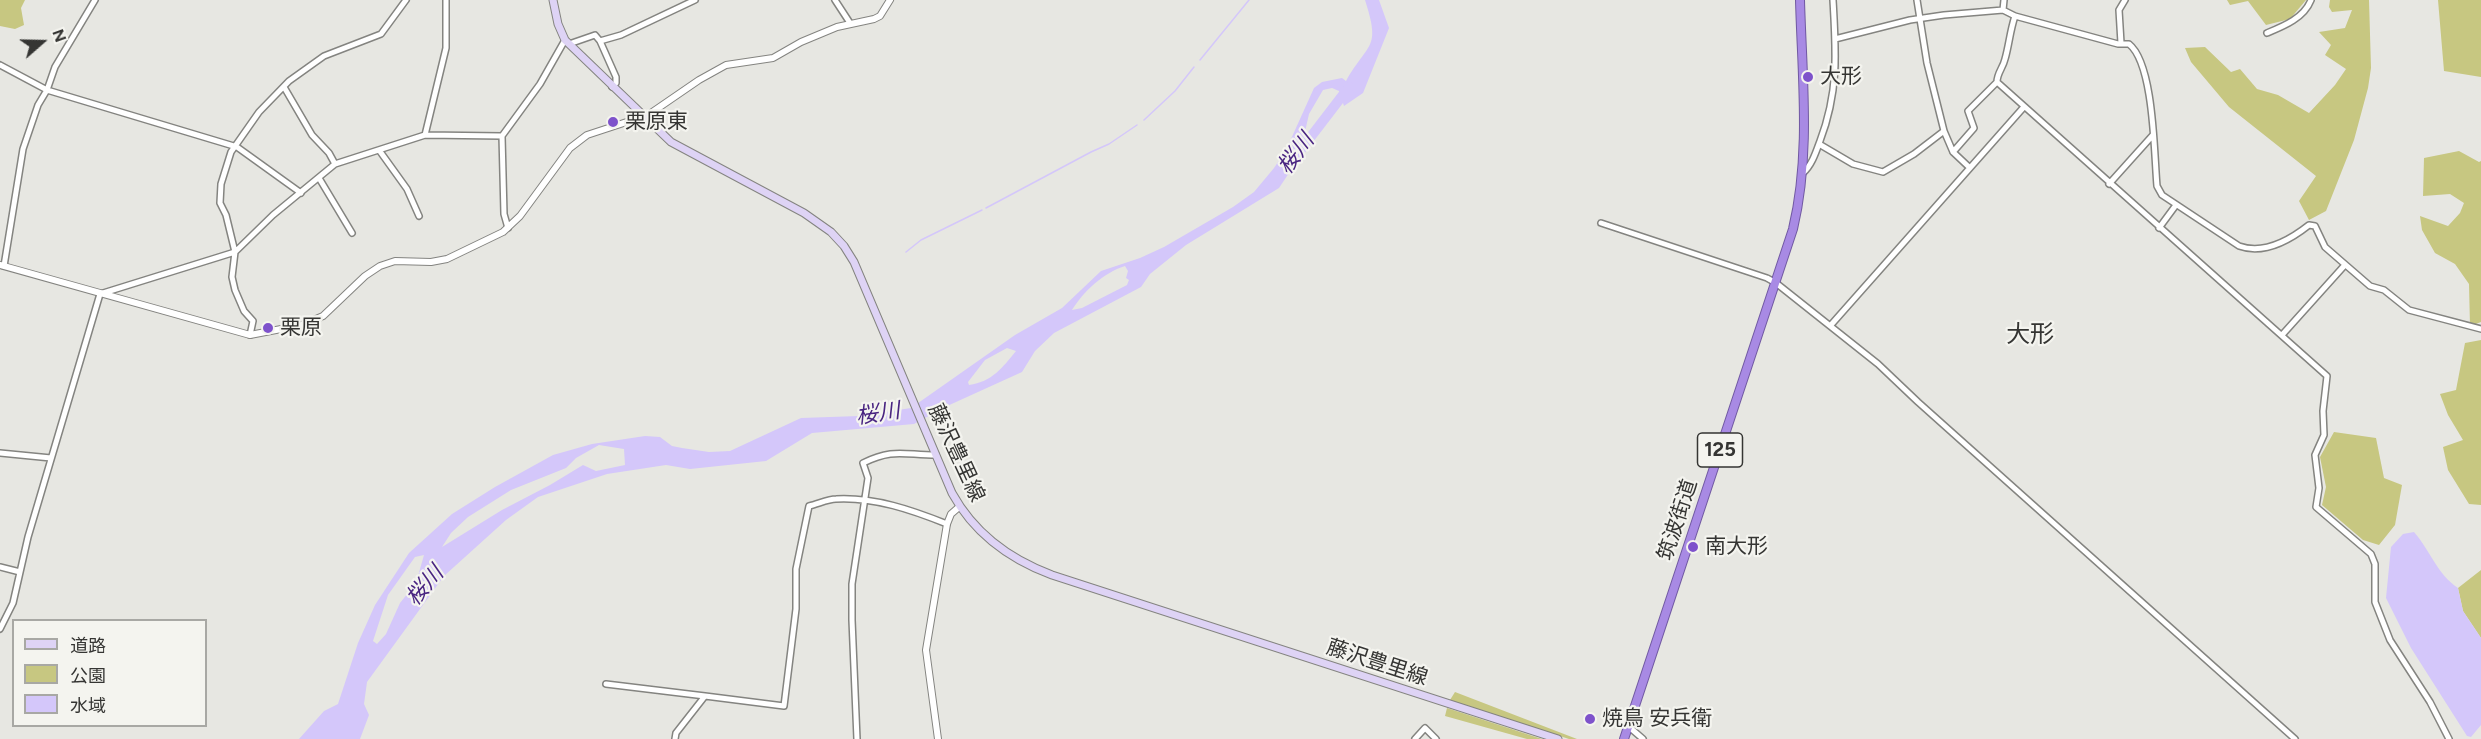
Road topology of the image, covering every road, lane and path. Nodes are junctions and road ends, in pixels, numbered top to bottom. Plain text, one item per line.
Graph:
1 (95, 0) edge
2 (406, 0) edge
3 (446, 0) edge
4 (554, 0) edge
5 (695, 0) edge
6 (835, 0) edge
7 (890, 0) edge
8 (1800, 0) edge
9 (1833, 0) edge
10 (1917, 0) edge
11 (2004, 0) edge
12 (2125, 0) edge
13 (2311, 0) edge
14 (688, 1) edge
15 (2003, 10) junction
16 (2015, 16) junction
17 (1919, 19) junction
18 (850, 23) junction
19 (2267, 33) dead end
20 (1835, 39) junction
21 (600, 41) junction
22 (567, 42) junction
23 (2121, 43) junction
24 (0, 65) edge
25 (1997, 82) junction
26 (284, 87) junction
27 (612, 87) junction
28 (47, 90) junction
29 (2024, 108) junction
30 (643, 117) junction
31 (1944, 131) junction
32 (425, 135) junction
33 (2152, 135) junction
34 (502, 136) junction
35 (1819, 144) junction
36 (237, 147) junction
37 (379, 150) junction
38 (1953, 152) junction
39 (335, 164) junction
40 (1970, 168) junction
41 (1803, 173) junction
42 (319, 178) junction
43 (2109, 184) junction
44 (301, 193) junction
45 (2176, 205) junction
46 (419, 216) dead end
47 (1601, 223) dead end
48 (508, 228) junction
49 (2159, 228) junction
50 (352, 234) dead end
51 (235, 252) junction
52 (2, 266) edge
53 (2344, 266) junction
54 (1776, 283) junction
55 (100, 294) junction
56 (1830, 326) junction
57 (2481, 329) edge
58 (250, 335) junction
59 (2282, 335) junction
60 (0, 453) edge
61 (935, 453) junction
62 (51, 458) junction
63 (865, 500) junction
64 (959, 507) junction
65 (947, 524) junction
66 (0, 567) edge
67 (20, 572) junction
68 (0, 630) edge
69 (606, 684) dead end
70 (705, 696) junction
71 (1628, 726) junction
72 (675, 739) edge
73 (857, 739) edge
74 (938, 739) edge
75 (1415, 739) edge
76 (1436, 739) edge
77 (1558, 739) edge
78 (1624, 739) edge
79 (1643, 739) edge
80 (2295, 739) edge
81 (2449, 739) edge

1 - 28 street
2 - 26 street
3 - 32 street
4 - 22 main road, 藤沢豊里線
5 - 14 street
6 - 18 street
7 - 18 street
8 - 41 highway, 筑波街道 / 125
9 - 20 street, 筑波街道
10 - 17 street
11 - 15 street
12 - 23 street
13 - 19 street
14 - 21 street
15 - 16 street
15 - 17 street
16 - 23 street
16 - 25 street
17 - 20 street
17 - 31 street
18 - 30 street
20 - 35 street, 筑波街道
21 - 22 street
21 - 27 street
22 - 27 main road, 藤沢豊里線
22 - 34 street
23 - 33 street
24 - 28 street
25 - 29 street
25 - 38 street
26 - 36 street
26 - 39 street
27 - 30 main road, 藤沢豊里線
28 - 36 street
28 - 52 street
29 - 40 street
29 - 43 street
30 - 48 street
30 - 61 main road, 藤沢豊里線
31 - 35 street
31 - 38 street
32 - 34 street
32 - 37 street
33 - 43 street
33 - 45 street
34 - 48 street
35 - 41 street, 筑波街道
36 - 44 street
36 - 51 street
37 - 39 street
37 - 46 street
38 - 40 street
39 - 42 street
40 - 56 street
41 - 54 highway, 筑波街道 / 125
42 - 44 street
42 - 50 street
43 - 49 street
44 - 51 street
45 - 49 street
45 - 53 street
47 - 54 street
48 - 58 street
49 - 59 street
51 - 55 street
51 - 58 street
52 - 55 street
53 - 57 street
53 - 59 street
54 - 56 street
54 - 71 highway, 筑波街道 / 125
55 - 58 street
55 - 62 street
56 - 80 street
59 - 81 street
60 - 62 street
61 - 63 street
61 - 64 main road, 藤沢豊里線
62 - 67 street
63 - 65 street
63 - 70 street
63 - 73 street
64 - 65 street
64 - 77 main road, 藤沢豊里線
65 - 74 street
66 - 67 street
67 - 68 street
69 - 70 street
70 - 72 street
71 - 78 highway, 筑波街道 / 125
71 - 79 street
75 - 76 street

